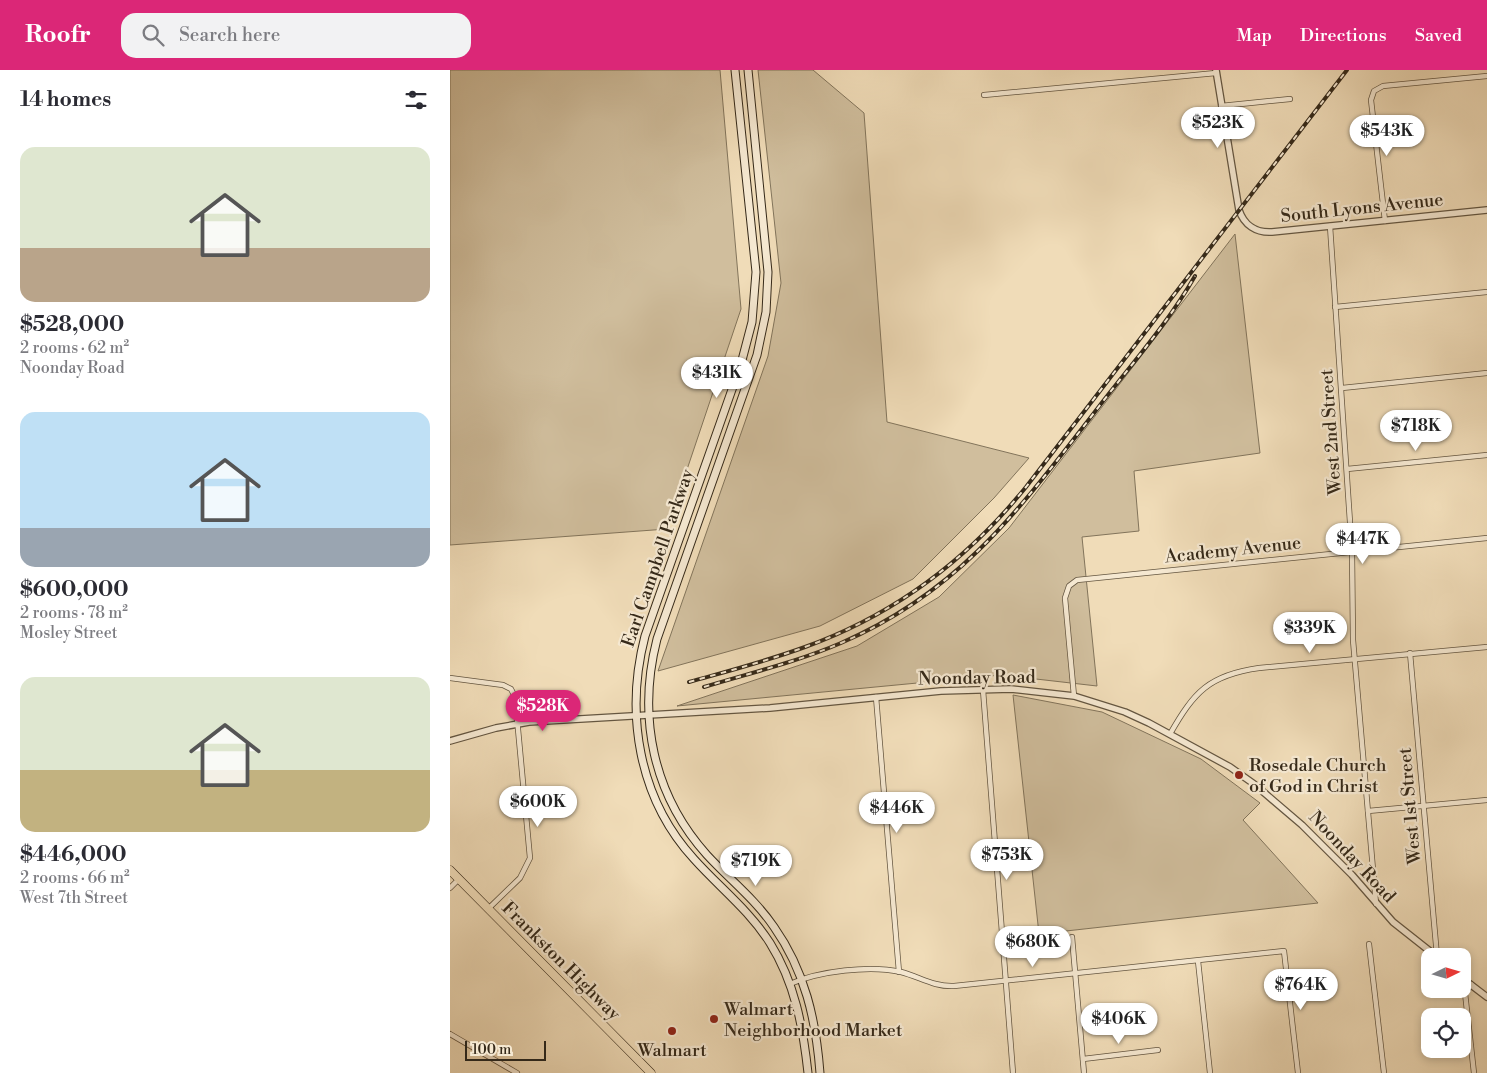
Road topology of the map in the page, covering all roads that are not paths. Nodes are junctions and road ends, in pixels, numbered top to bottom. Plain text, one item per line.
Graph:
1 (735, 70) edge
2 (748, 70) edge
3 (1481, 70) edge
4 (1216, 72) edge
5 (1484, 77) edge
6 (984, 95) dead end
7 (1290, 98) dead end
8 (1221, 106) junction
9 (1487, 210) edge
10 (1385, 221) junction
11 (1330, 226) junction
12 (756, 272) junction
13 (768, 272) junction
14 (1487, 292) edge
15 (1335, 307) junction
16 (1487, 373) edge
17 (1342, 388) junction
18 (1487, 455) edge
19 (1347, 469) junction
20 (1487, 538) edge
21 (1352, 552) junction
22 (1487, 647) edge
23 (1410, 653) junction
24 (1355, 659) junction
25 (450, 678) edge
26 (983, 690) junction
27 (1074, 696) junction
28 (876, 697) junction
29 (648, 716) junction
30 (635, 717) junction
31 (518, 724) junction
32 (1170, 734) junction
33 (450, 742) edge
34 (1487, 800) edge
35 (1423, 806) junction
36 (1368, 811) junction
37 (712, 860) junction
38 (450, 870) edge
39 (704, 870) junction
40 (459, 879) junction
41 (450, 888) edge
42 (1377, 905) junction
43 (488, 908) junction
44 (1072, 937) dead end
45 (1369, 944) dead end
46 (1427, 948) edge
47 (1436, 948) edge
48 (1198, 961) junction
49 (899, 972) junction
50 (1074, 973) junction
51 (802, 978) junction
52 (1005, 982) junction
53 (790, 984) junction
54 (1471, 984) edge
55 (1466, 998) edge
56 (1487, 998) edge
57 (450, 1034) edge
58 (818, 1042) junction
59 (805, 1043) junction
60 (1158, 1050) dead end
61 (1082, 1059) junction
62 (517, 1073) edge
63 (650, 1073) edge
64 (808, 1073) edge
65 (820, 1073) edge
66 (1013, 1073) edge
67 (1084, 1073) edge
68 (1210, 1073) edge
69 (1298, 1073) edge
70 (1384, 1073) edge
71 (1474, 1073) edge

1 - 12 main road, Earl Campbell Parkway
2 - 13 main road, Earl Campbell Parkway
3 - 5 street
4 - 6 street
4 - 8 street
5 - 10 street
7 - 8 street
8 - 11 street, South Lyons Avenue
9 - 10 street, South Lyons Avenue
10 - 11 street, South Lyons Avenue
11 - 15 street, West 2nd Street
12 - 13 main road
12 - 30 main road, Earl Campbell Parkway
13 - 29 main road, Earl Campbell Parkway
14 - 15 street
15 - 17 street, West 2nd Street
16 - 17 street
17 - 19 street, West 2nd Street
18 - 19 street
19 - 21 street, West 2nd Street
20 - 21 street, Academy Avenue
21 - 24 street, West 2nd Street
21 - 27 street, Academy Avenue
22 - 23 street
23 - 24 street
23 - 35 street, West 1st Street
24 - 32 street
24 - 36 street, West 2nd Street
25 - 31 street
26 - 27 street, Noonday Road
26 - 28 street, Noonday Road
26 - 52 street
27 - 32 street, Noonday Road
28 - 29 street, Noonday Road
28 - 49 street
29 - 30 street, Noonday Road
29 - 37 main road, Earl Campbell Parkway
30 - 31 street, Noonday Road
30 - 39 main road, Earl Campbell Parkway
31 - 33 street, Noonday Road
31 - 43 street
32 - 42 street, Noonday Road
34 - 35 street
35 - 36 street
35 - 47 street, West 1st Street
36 - 42 street, West 2nd Street
37 - 39 main road
37 - 51 main road, Earl Campbell Parkway
38 - 40 main road, Frankston Highway
39 - 53 main road, Earl Campbell Parkway
40 - 41 street
40 - 43 main road, Frankston Highway
42 - 46 street, Noonday Road
43 - 63 main road, Frankston Highway
44 - 50 street
45 - 70 street
48 - 50 street
48 - 68 street
48 - 69 street
49 - 51 street
49 - 52 street
50 - 52 street
50 - 61 street
51 - 53 street
51 - 58 main road, Earl Campbell Parkway
52 - 66 street
53 - 59 main road, Earl Campbell Parkway
54 - 56 street
55 - 71 street
57 - 62 street
58 - 59 main road
58 - 65 main road, Earl Campbell Parkway
59 - 64 main road, Earl Campbell Parkway
60 - 61 street
61 - 67 street

